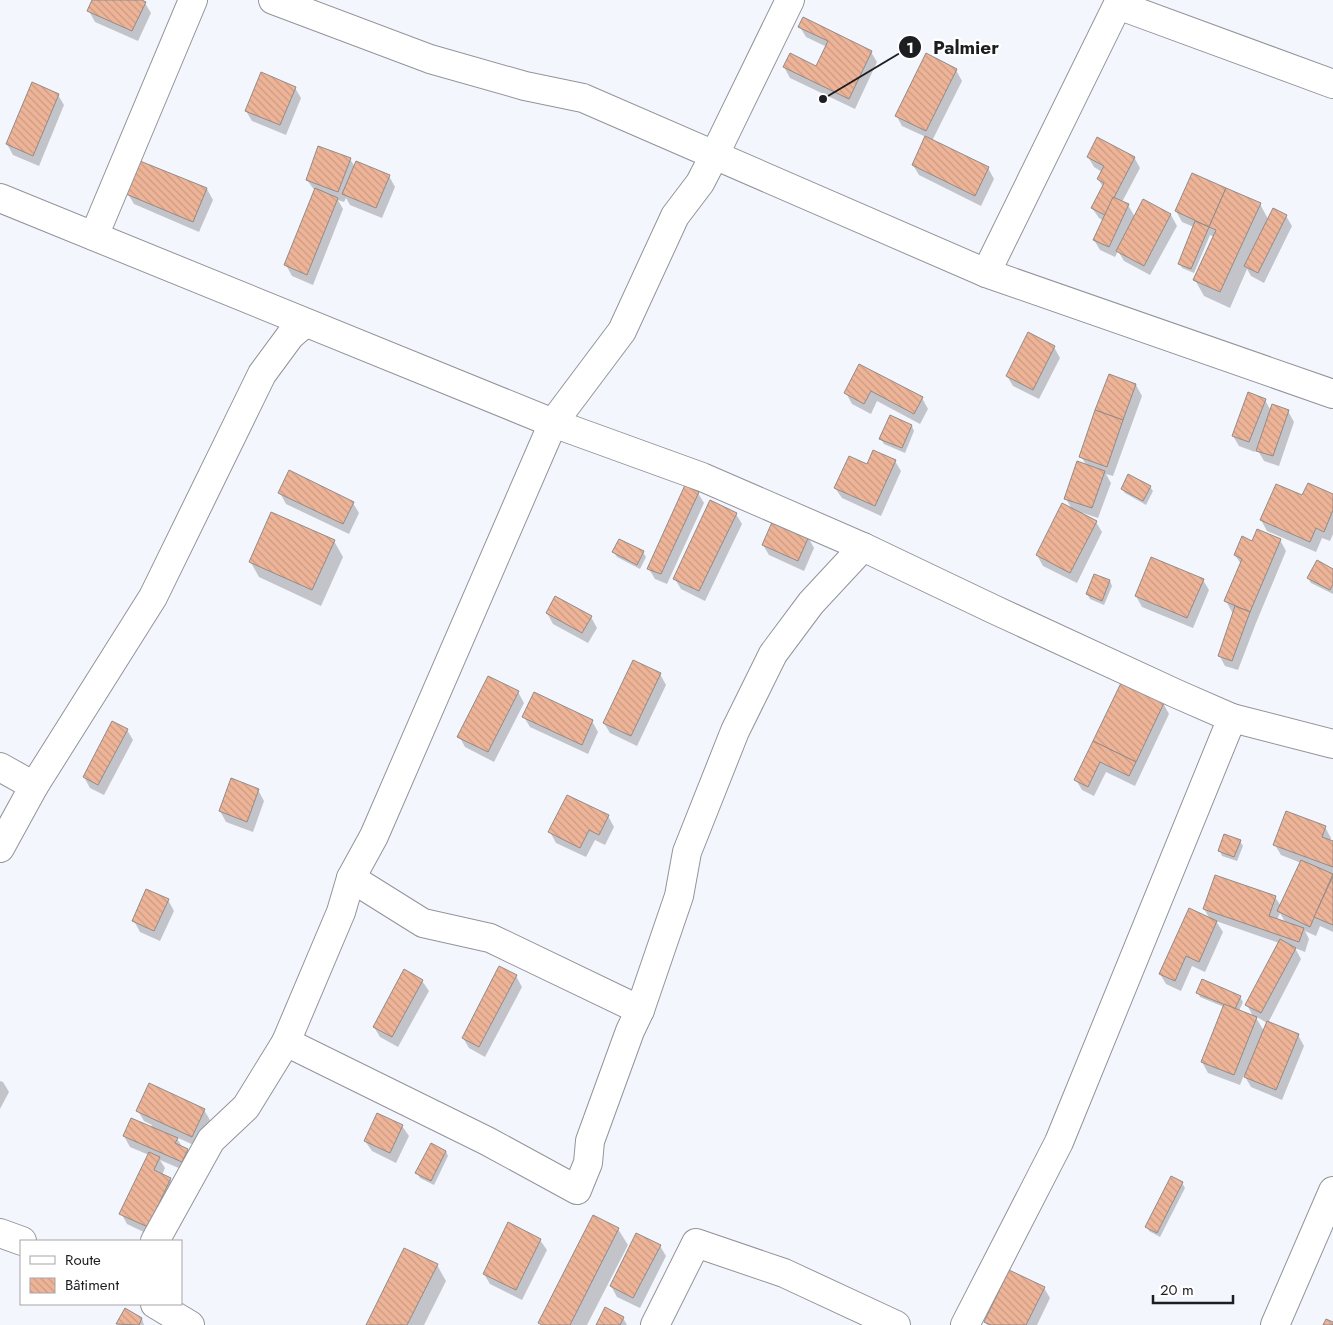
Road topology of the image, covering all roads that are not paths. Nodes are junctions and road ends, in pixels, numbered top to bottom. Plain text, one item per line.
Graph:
1 (193, 0) edge
2 (273, 0) edge
3 (790, 0) edge
4 (1119, 2) edge
5 (1333, 84) edge
6 (714, 156) junction
7 (0, 198) edge
8 (94, 236) junction
9 (986, 273) junction
10 (305, 323) junction
11 (1333, 394) edge
12 (553, 423) junction
13 (863, 547) junction
14 (1232, 718) junction
15 (1333, 744) edge
16 (0, 767) edge
17 (34, 786) junction
18 (0, 848) edge
19 (351, 878) junction
20 (640, 1010) junction
21 (286, 1042) junction
22 (1333, 1191) edge
23 (0, 1233) edge
24 (20, 1240) edge
25 (156, 1240) edge
26 (157, 1305) edge
27 (190, 1325) edge
28 (656, 1325) edge
29 (896, 1325) edge
30 (965, 1325) edge
31 (1275, 1325) edge

1 - 8 street
2 - 6 street
3 - 6 street
4 - 5 street
4 - 9 street
6 - 9 street
6 - 12 street
7 - 8 street
8 - 10 street
9 - 11 street
10 - 12 street
10 - 17 street
12 - 13 street
12 - 19 street
13 - 14 street
13 - 20 street
14 - 15 street
14 - 30 street
16 - 17 street
17 - 18 street
19 - 20 street
19 - 21 street
20 - 21 street
21 - 25 street
22 - 31 street
23 - 24 street
26 - 27 street
28 - 29 street

